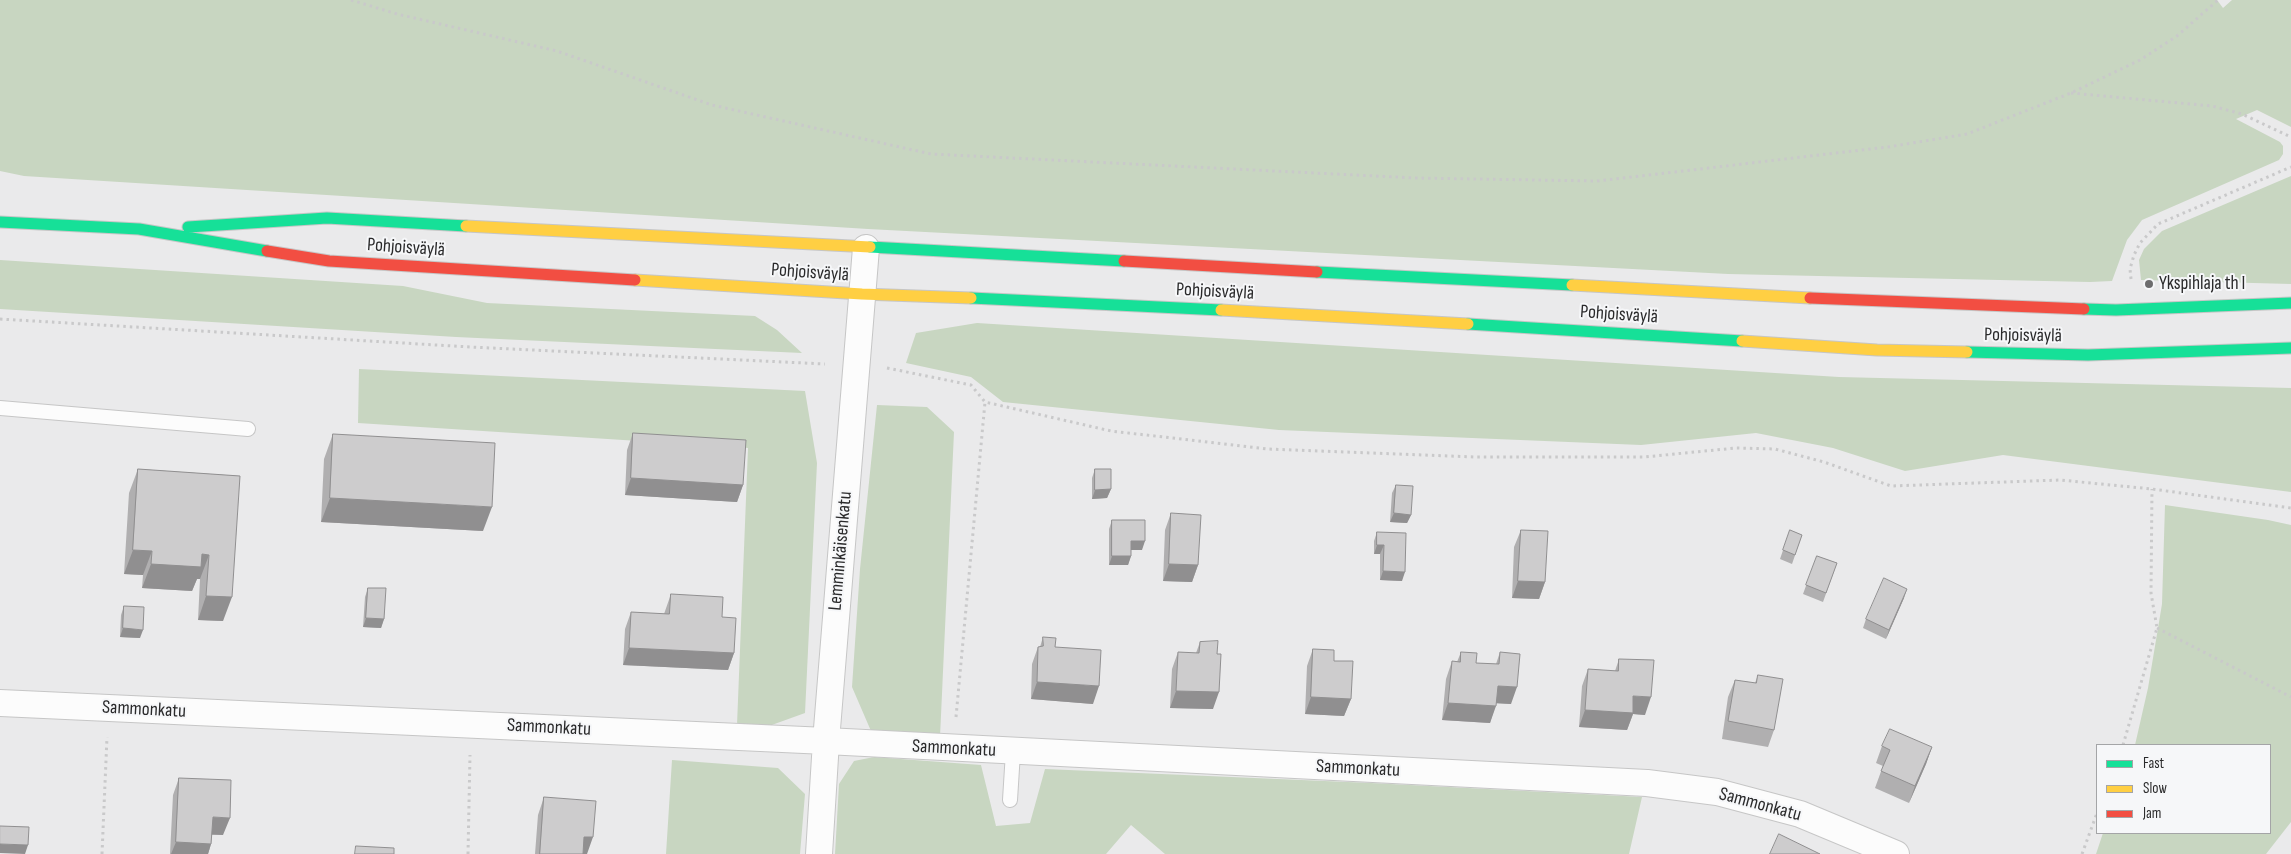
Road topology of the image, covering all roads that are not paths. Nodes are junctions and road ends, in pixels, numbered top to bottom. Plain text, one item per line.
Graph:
1 (0, 222) edge
2 (139, 229) junction
3 (866, 248) junction
4 (862, 294) junction
5 (2291, 303) edge
6 (2291, 348) edge
7 (0, 408) edge
8 (248, 429) dead end
9 (0, 703) edge
10 (826, 741) junction
11 (1013, 752) junction
12 (1010, 800) dead end
13 (819, 854) edge
14 (1896, 854) edge

1 - 2 main road, Pohjoisväylä
2 - 3 main road, Pohjoisväylä
2 - 4 main road, Pohjoisväylä
3 - 4 street, Lemminkäisenkatu
3 - 5 main road, Pohjoisväylä
4 - 6 main road, Pohjoisväylä
4 - 10 street, Lemminkäisenkatu
7 - 8 lane
9 - 10 street, Sammonkatu
10 - 11 street, Sammonkatu
10 - 13 street, Lemminkäisenkatu
11 - 12 lane
11 - 14 street, Sammonkatu

